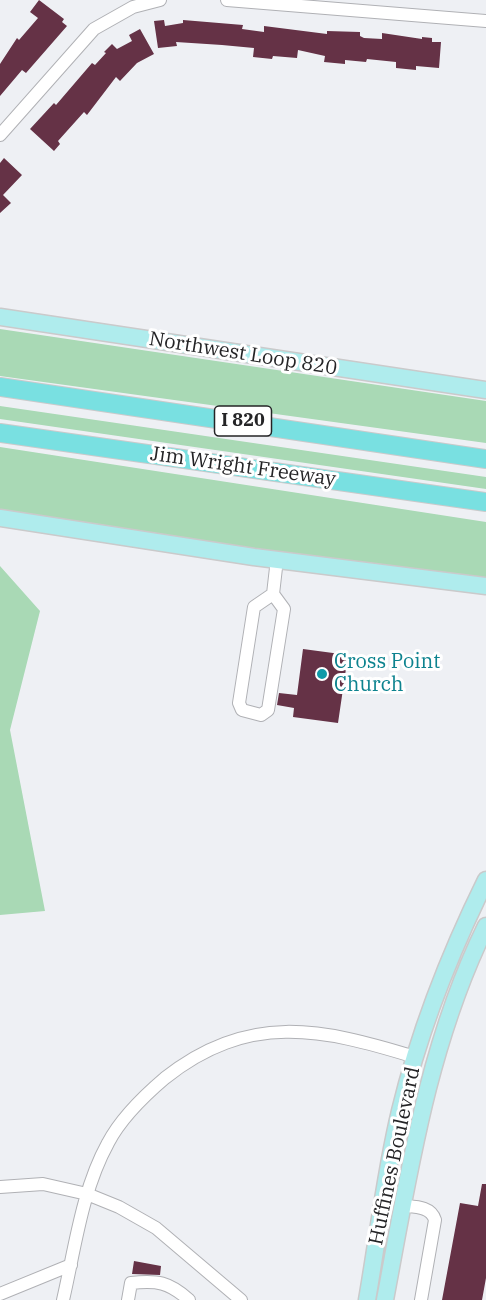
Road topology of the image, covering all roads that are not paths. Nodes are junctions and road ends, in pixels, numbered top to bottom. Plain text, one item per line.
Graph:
1 (160, 0) edge
2 (227, 0) edge
3 (132, 3) edge
4 (486, 21) edge
5 (0, 135) edge
6 (0, 317) edge
7 (0, 387) edge
8 (486, 390) edge
9 (0, 433) edge
10 (486, 459) edge
11 (486, 502) edge
12 (0, 518) edge
13 (277, 559) junction
14 (486, 586) edge
15 (273, 594) junction
16 (486, 880) edge
17 (486, 926) edge
18 (415, 1057) junction
19 (433, 1062) junction
20 (0, 1187) edge
21 (87, 1194) junction
22 (403, 1206) junction
23 (71, 1264) junction
24 (0, 1294) edge
25 (63, 1300) edge
26 (128, 1300) edge
27 (189, 1300) edge
28 (241, 1300) edge
29 (367, 1300) edge
30 (385, 1300) edge
31 (421, 1300) edge

1 - 3 street
2 - 4 street
3 - 5 street
6 - 8 main road, Northwest Loop 820
7 - 10 highway, I 820
9 - 11 highway, Jim Wright Freeway / I 820
12 - 13 main road
13 - 14 main road
13 - 15 street
15 - 15 street
16 - 18 main road, Huffines Boulevard
17 - 19 main road, Huffines Boulevard
18 - 19 main road
18 - 21 street
18 - 29 main road, Huffines Boulevard
19 - 22 main road, Huffines Boulevard
20 - 21 street
21 - 23 street
21 - 28 street
22 - 30 main road, Huffines Boulevard
22 - 31 street
23 - 24 street
23 - 25 street
26 - 27 street

